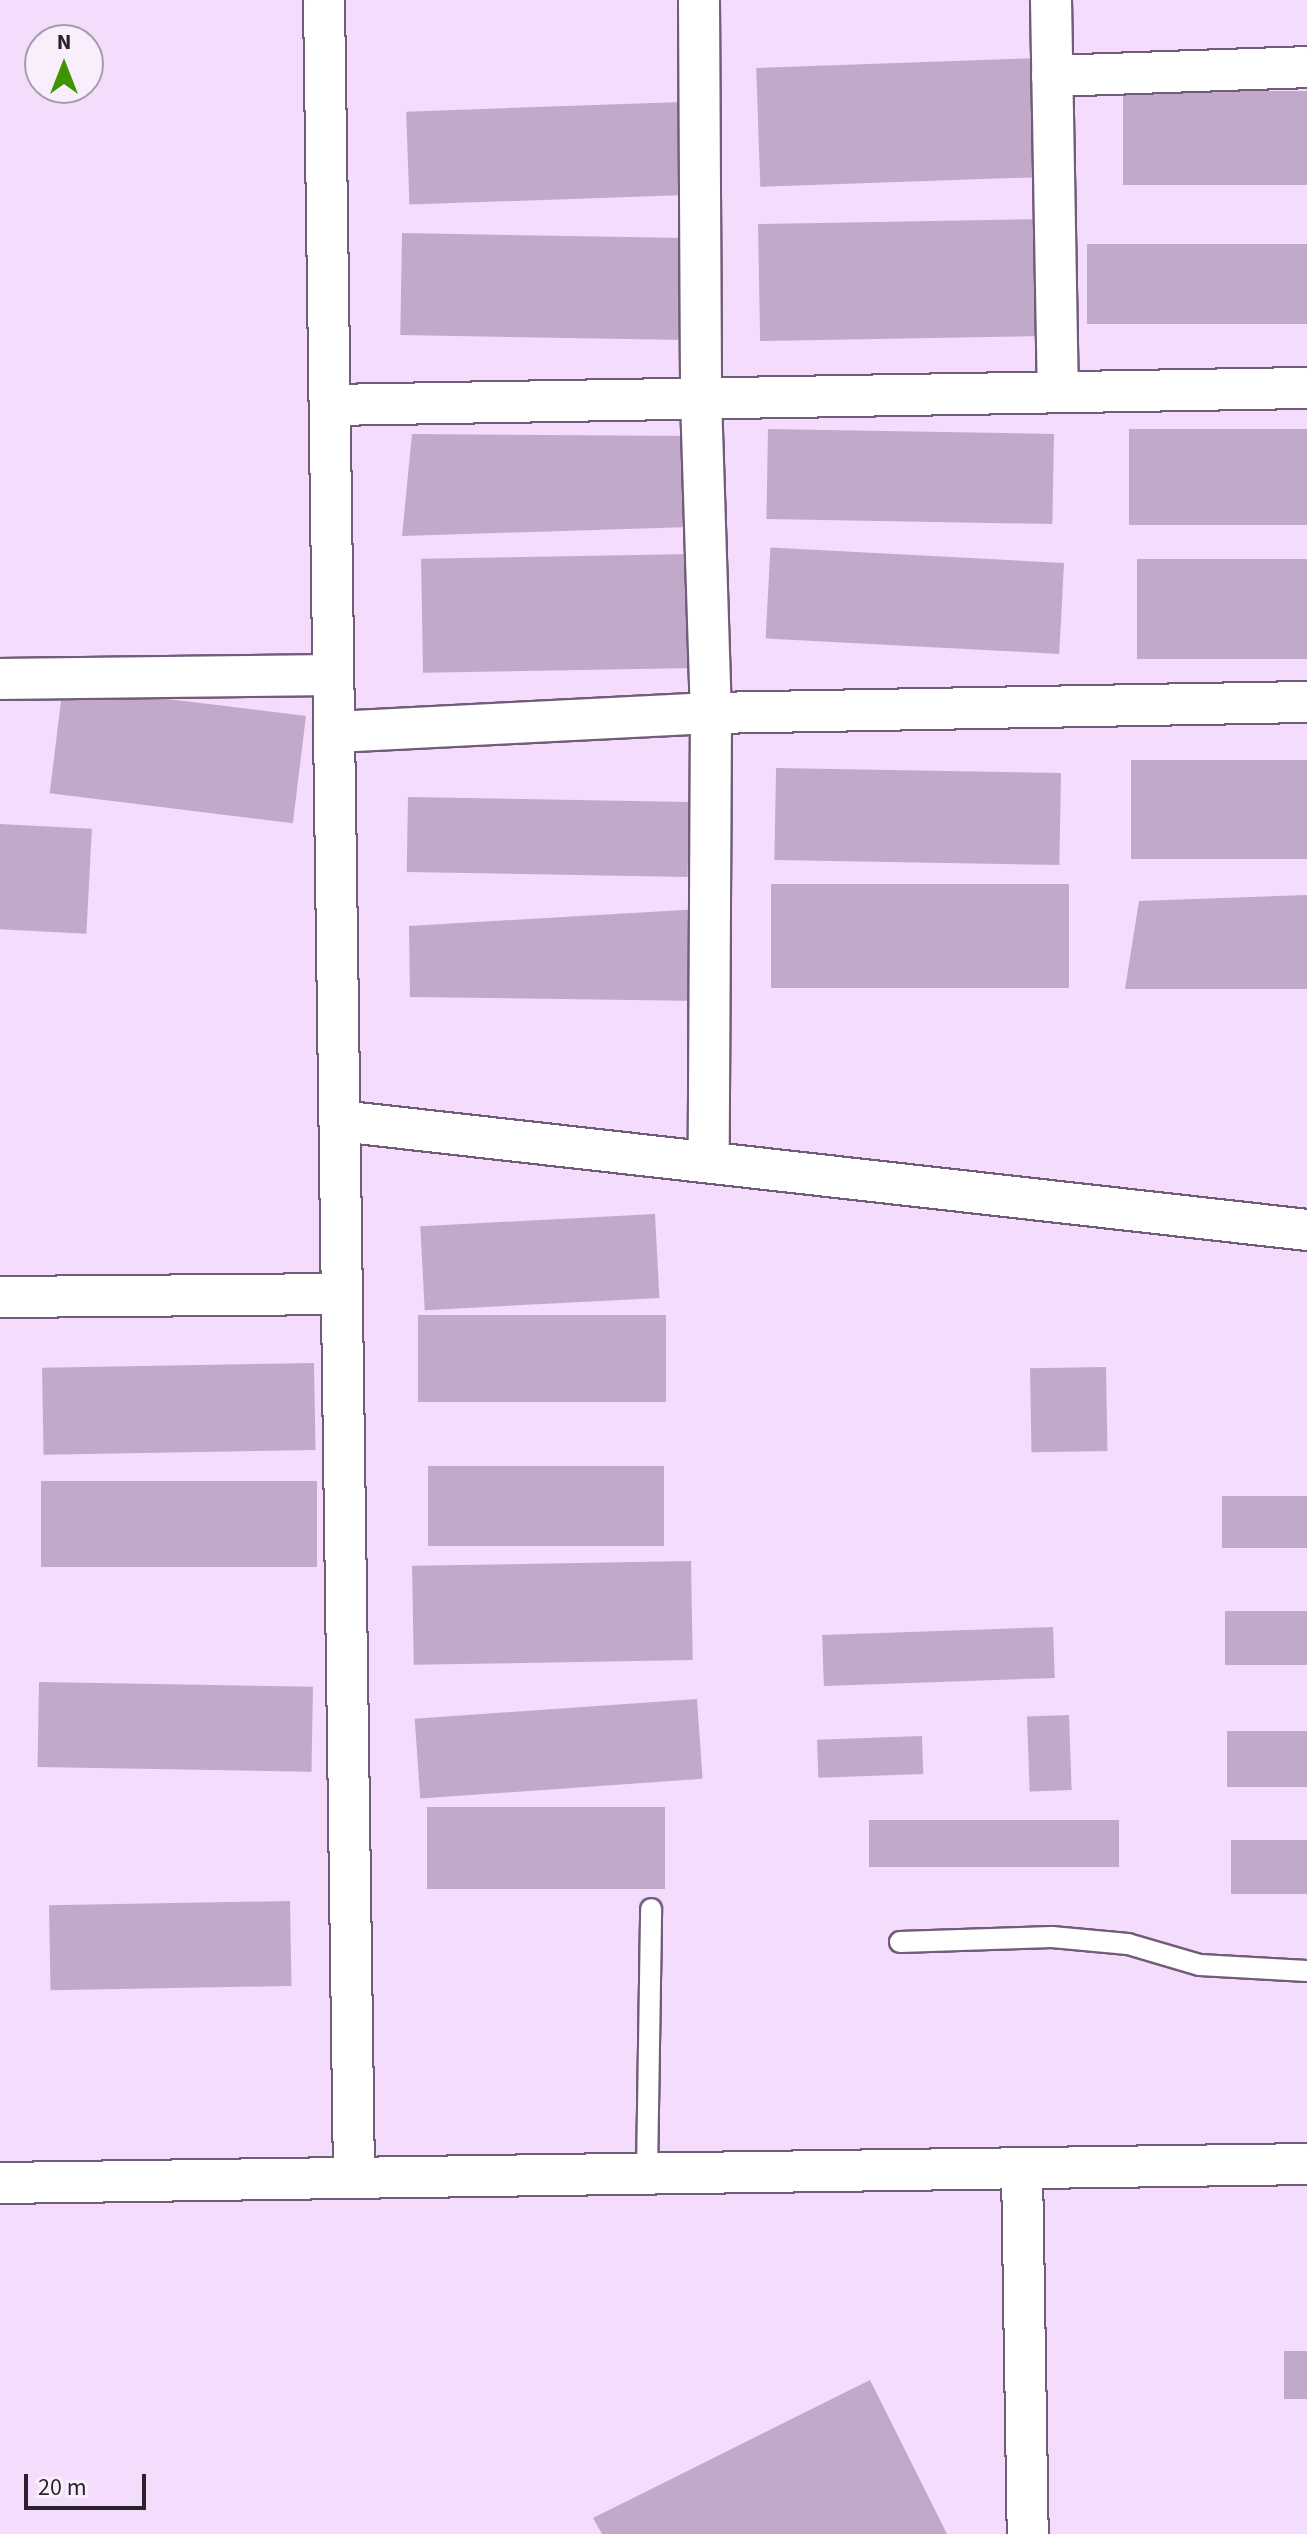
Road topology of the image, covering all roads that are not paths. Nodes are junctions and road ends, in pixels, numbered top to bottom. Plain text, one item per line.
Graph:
1 (324, 0) edge
2 (699, 0) edge
3 (1051, 0) edge
4 (1307, 67) edge
5 (1052, 76) junction
6 (1307, 388) edge
7 (1058, 392) junction
8 (701, 398) junction
9 (330, 405) junction
10 (333, 675) junction
11 (0, 679) edge
12 (1307, 702) edge
13 (711, 713) junction
14 (335, 732) junction
15 (340, 1121) junction
16 (709, 1162) junction
17 (1307, 1230) edge
18 (340, 1294) junction
19 (0, 1297) edge
20 (651, 1909) dead end
21 (900, 1942) dead end
22 (1307, 1971) edge
23 (1307, 2164) edge
24 (1022, 2168) junction
25 (647, 2173) junction
26 (354, 2177) junction
27 (0, 2183) edge
28 (1028, 2534) edge

1 - 9 street
2 - 8 street
3 - 5 street
4 - 5 street
5 - 7 street
6 - 7 street
7 - 8 street
8 - 9 street
8 - 13 street
9 - 10 street
10 - 11 street
10 - 14 street
12 - 13 street
13 - 14 street
13 - 16 street
14 - 15 street
15 - 16 street
15 - 18 street
16 - 17 street
18 - 19 street
18 - 26 street
20 - 25 lane
21 - 22 lane
23 - 24 street
24 - 25 street
24 - 28 street
25 - 26 street
26 - 27 street

